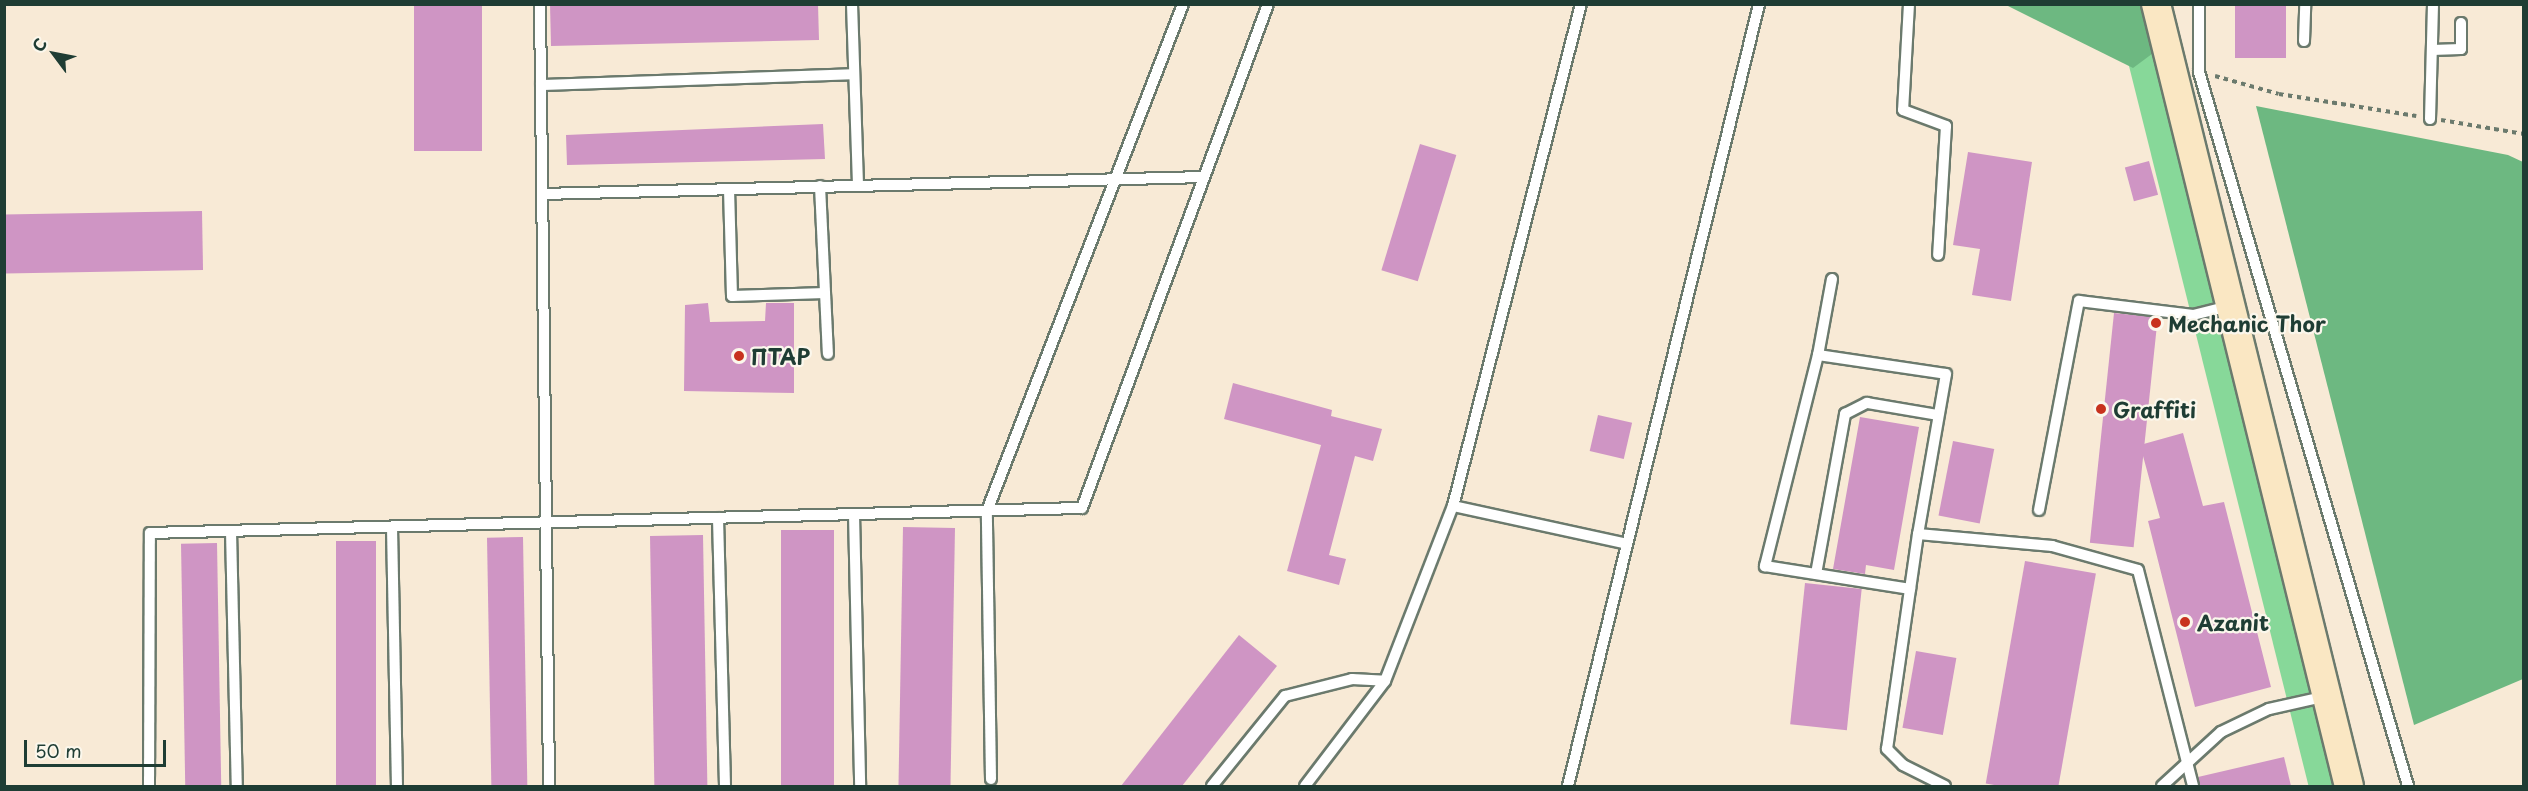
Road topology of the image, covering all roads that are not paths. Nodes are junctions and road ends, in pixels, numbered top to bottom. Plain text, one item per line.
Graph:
1 (540, 4) edge
2 (852, 4) edge
3 (1183, 4) edge
4 (1268, 4) edge
5 (1581, 4) edge
6 (1759, 4) edge
7 (1909, 4) edge
8 (2156, 4) edge
9 (2199, 4) edge
10 (2305, 4) edge
11 (2433, 4) edge
12 (2462, 23) dead end
13 (2304, 41) dead end
14 (2432, 50) junction
15 (854, 74) junction
16 (541, 85) junction
17 (2430, 118) road end
18 (1204, 177) junction
19 (1116, 179) junction
20 (858, 185) junction
21 (820, 186) junction
22 (729, 189) junction
23 (542, 194) junction
24 (1938, 255) dead end
25 (1832, 279) dead end
26 (825, 293) junction
27 (2229, 306) junction
28 (828, 354) dead end
29 (1818, 355) junction
30 (1938, 415) junction
31 (1453, 506) junction
32 (2039, 510) dead end
33 (987, 511) junction
34 (854, 514) junction
35 (718, 518) junction
36 (547, 523) junction
37 (392, 527) junction
38 (231, 531) junction
39 (1918, 534) junction
40 (1627, 544) junction
41 (1816, 574) junction
42 (1910, 589) junction
43 (1385, 681) junction
44 (2327, 696) junction
45 (2187, 763) junction
46 (991, 779) dead end
47 (149, 786) edge
48 (237, 786) edge
49 (397, 786) edge
50 (549, 786) edge
51 (725, 786) edge
52 (860, 786) edge
53 (1212, 786) edge
54 (1305, 786) edge
55 (1568, 786) edge
56 (1945, 786) edge
57 (2162, 786) edge
58 (2193, 786) edge
59 (2349, 786) edge
60 (2408, 786) edge

1 - 16 lane
2 - 15 lane
3 - 19 lane
4 - 18 lane
5 - 31 lane
6 - 40 lane
7 - 24 lane
8 - 27 main road
9 - 60 lane
10 - 13 lane
11 - 14 lane
12 - 14 lane
14 - 17 lane
15 - 16 lane
15 - 20 lane
16 - 23 lane
18 - 19 lane
18 - 33 lane
19 - 20 lane
19 - 33 lane
20 - 21 lane
21 - 22 lane
21 - 26 lane
22 - 23 lane
22 - 26 lane
23 - 36 lane
25 - 29 lane
26 - 28 lane
27 - 32 lane
27 - 44 main road
29 - 30 lane
29 - 41 lane
30 - 39 lane
30 - 41 lane
31 - 40 lane
31 - 43 lane
33 - 34 lane
33 - 46 lane
34 - 35 lane
34 - 52 lane
35 - 36 lane
35 - 51 lane
36 - 37 lane
36 - 50 lane
37 - 38 lane
37 - 49 lane
38 - 47 lane
38 - 48 lane
39 - 42 lane
39 - 45 lane
40 - 55 lane
41 - 42 lane
42 - 56 lane
43 - 53 lane
43 - 54 lane
44 - 45 lane
44 - 59 main road
45 - 57 lane
45 - 58 lane

